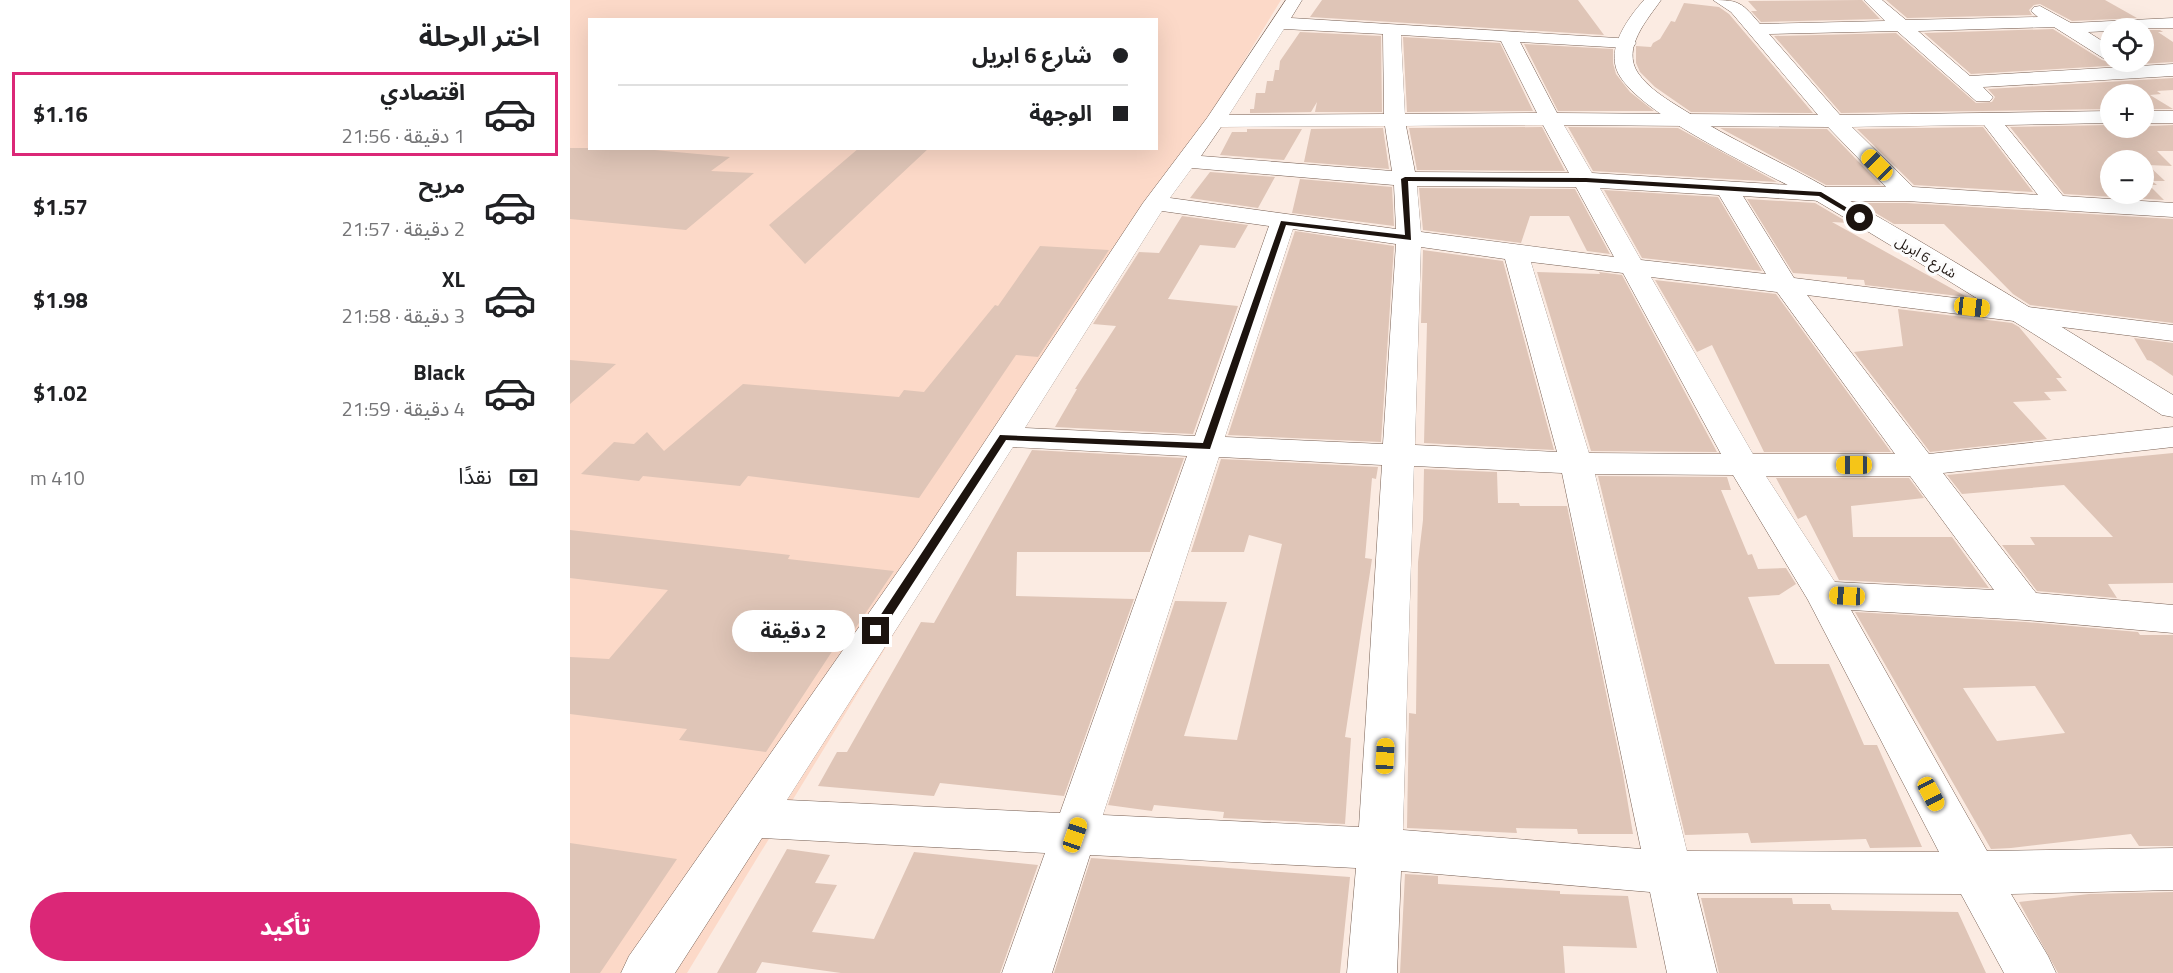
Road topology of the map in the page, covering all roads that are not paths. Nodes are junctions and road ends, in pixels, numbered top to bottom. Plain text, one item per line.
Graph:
1 (1294, 0) edge
2 (1653, 0) edge
3 (1721, 0) edge
4 (1872, 0) edge
5 (2021, 0) edge
6 (2156, 8) dead end
7 (2173, 16) edge
8 (1278, 23) junction
9 (2173, 23) edge
10 (2064, 25) junction
11 (1902, 27) junction
12 (1755, 29) junction
13 (1392, 30) junction
14 (1508, 37) junction
15 (1627, 43) junction
16 (2100, 48) edge
17 (2100, 70) edge
18 (2148, 72) edge
19 (2169, 78) edge
20 (1966, 82) junction
21 (2100, 117) edge
22 (2154, 117) edge
23 (2173, 117) edge
24 (1996, 118) junction
25 (1550, 119) junction
26 (1684, 119) junction
27 (1215, 121) junction
28 (1395, 121) junction
29 (1834, 121) junction
30 (1184, 161) junction
31 (1405, 179) junction
32 (1586, 180) junction
33 (1726, 188) junction
34 (1821, 194) junction
35 (1906, 194) junction
36 (1155, 203) junction
37 (2056, 204) junction
38 (2173, 210) edge
39 (1283, 222) junction
40 (1409, 238) junction
41 (1516, 253) junction
42 (1632, 266) junction
43 (1785, 284) junction
44 (2019, 312) junction
45 (2173, 333) edge
46 (2173, 408) edge
47 (1003, 437) junction
48 (2173, 437) edge
49 (1206, 446) junction
50 (1400, 455) junction
51 (1575, 463) junction
52 (1743, 465) junction
53 (1920, 465) junction
54 (1824, 595) junction
55 (2025, 606) junction
56 (2173, 619) edge
57 (750, 818) junction
58 (1075, 835) junction
59 (1380, 849) junction
60 (2173, 869) edge
61 (1670, 872) junction
62 (1974, 873) junction
63 (646, 973) edge
64 (1027, 973) edge
65 (1372, 973) edge
66 (1692, 973) edge
67 (2031, 973) edge

1 - 8 street
2 - 15 street, شارع 6 ابريل
3 - 12 street
4 - 11 street
5 - 10 street
6 - 7 street
8 - 13 street
8 - 27 street
9 - 10 street
10 - 11 street
10 - 16 street
11 - 12 street
11 - 20 street
12 - 29 street
13 - 14 street
13 - 28 street
14 - 15 street
14 - 25 street
15 - 26 street, شارع 6 ابريل
17 - 20 street
18 - 19 street
20 - 24 street
21 - 24 street
22 - 23 street
24 - 29 street
24 - 37 street
25 - 26 street
25 - 28 street
25 - 32 street
26 - 29 street
26 - 34 street, شارع 6 ابريل
27 - 28 street
27 - 30 street
28 - 31 street
29 - 35 street
30 - 31 street
30 - 36 street
31 - 32 street
31 - 40 street
32 - 33 street
32 - 42 street
33 - 34 street
33 - 43 street
34 - 35 street
34 - 44 street, شارع 6 ابريل
35 - 37 street
36 - 39 street
36 - 47 street
37 - 38 street
39 - 40 street
39 - 49 street
40 - 41 street
40 - 50 street
41 - 42 street
41 - 51 street
42 - 43 street
42 - 52 street
43 - 44 street
43 - 53 street
44 - 45 street
44 - 46 street, شارع 6 ابريل
47 - 49 street
47 - 57 street
48 - 53 street
49 - 50 street
49 - 58 street
50 - 51 street
50 - 59 street
51 - 52 street
51 - 61 street
52 - 53 street
52 - 54 street
53 - 55 street
54 - 55 street
54 - 62 street
55 - 56 street
57 - 58 street
57 - 63 street
58 - 59 street
58 - 64 street
59 - 61 street
59 - 65 street
60 - 62 street
61 - 62 street
61 - 66 street
62 - 67 street

